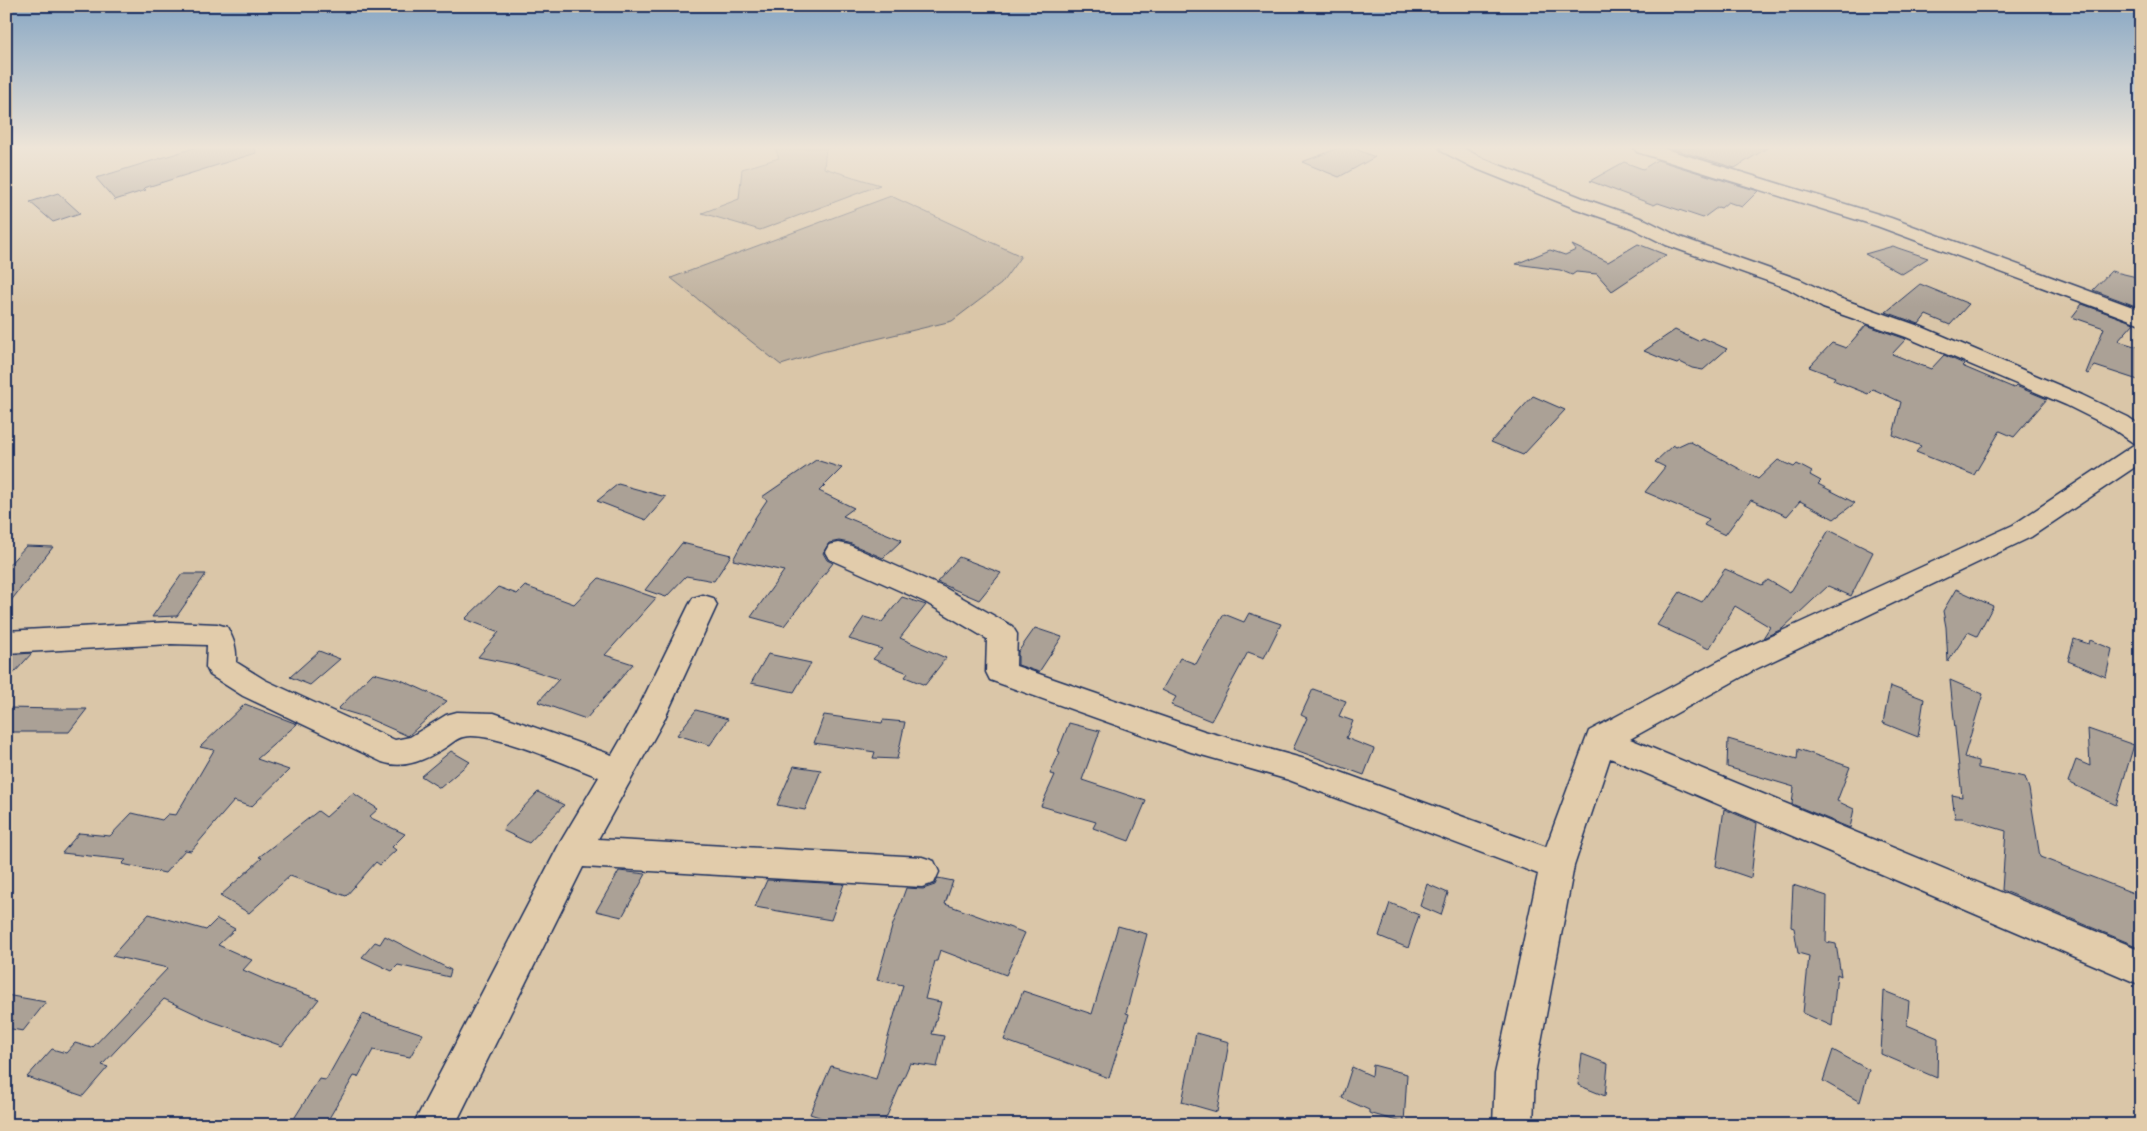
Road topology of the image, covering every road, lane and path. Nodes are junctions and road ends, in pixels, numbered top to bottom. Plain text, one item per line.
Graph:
1 (1573, 201) edge
2 (1815, 201) edge
3 (2141, 318) edge
4 (2141, 437) edge
5 (2141, 451) edge
6 (839, 552) dead end
7 (703, 605) dead end
8 (6, 642) edge
9 (1600, 740) junction
10 (619, 771) junction
11 (573, 852) junction
12 (1557, 866) junction
13 (922, 872) dead end
14 (2141, 968) edge
15 (433, 1125) edge
16 (1513, 1125) edge

1 - 4 street
2 - 3 street
5 - 9 street
6 - 12 street
7 - 10 street
8 - 10 street
9 - 12 street
9 - 14 street
10 - 11 street
11 - 13 street
11 - 15 street
12 - 16 street

